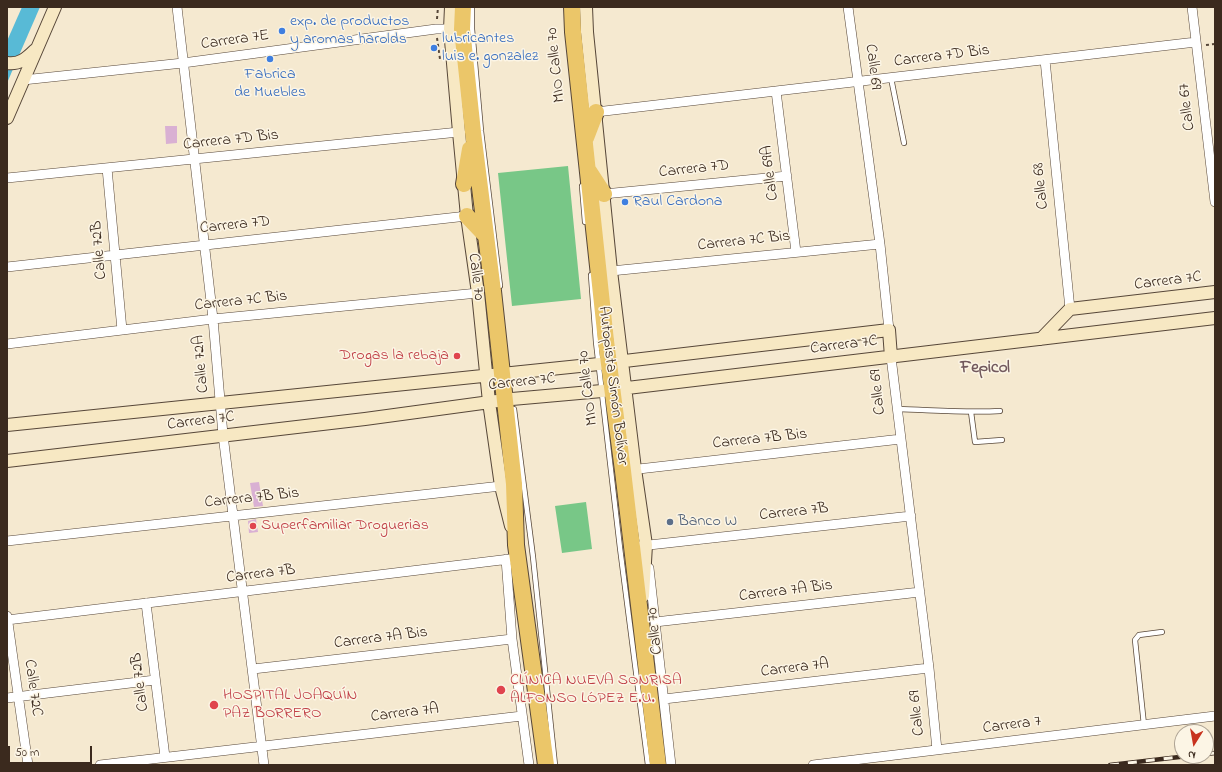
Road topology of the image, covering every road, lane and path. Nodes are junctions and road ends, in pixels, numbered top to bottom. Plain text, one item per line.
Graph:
1 (55, 7) edge
2 (177, 7) edge
3 (451, 7) edge
4 (463, 7) edge
5 (472, 7) edge
6 (572, 7) edge
7 (586, 7) edge
8 (848, 7) edge
9 (1192, 7) edge
10 (450, 29) junction
11 (1196, 42) junction
12 (38, 46) junction
13 (1045, 60) junction
14 (7, 63) edge
15 (183, 63) junction
16 (891, 78) junction
17 (23, 80) junction
18 (857, 82) junction
19 (776, 91) junction
20 (596, 112) junction
21 (7, 118) edge
22 (466, 132) junction
23 (585, 141) junction
24 (904, 143) dead end
25 (194, 160) junction
26 (107, 168) junction
27 (584, 174) junction
28 (787, 176) junction
29 (7, 178) edge
30 (464, 184) joint
31 (604, 194) junction
32 (1215, 202) edge
33 (467, 216) junction
34 (586, 227) dead end
35 (486, 236) junction
36 (880, 244) junction
37 (204, 245) junction
38 (796, 252) junction
39 (115, 255) junction
40 (590, 266) dead end
41 (7, 268) edge
42 (611, 271) junction
43 (501, 290) dead end
44 (1215, 292) edge
45 (478, 294) junction
46 (1070, 309) junction
47 (1215, 318) edge
48 (213, 319) junction
49 (122, 330) junction
50 (889, 330) junction
51 (1041, 339) junction
52 (7, 344) edge
53 (891, 357) junction
54 (610, 363) junction
55 (503, 374) junction
56 (613, 389) junction
57 (504, 398) junction
58 (220, 403) junction
59 (897, 409) junction
60 (1000, 411) dead end
61 (971, 412) junction
62 (7, 425) edge
63 (223, 435) junction
64 (901, 439) junction
65 (1002, 440) dead end
66 (7, 460) edge
67 (629, 470) junction
68 (501, 486) junction
69 (234, 516) junction
70 (911, 516) junction
71 (7, 542) edge
72 (639, 546) junction
73 (513, 554) junction
74 (243, 592) junction
75 (920, 592) junction
76 (146, 603) junction
77 (7, 619) edge
78 (648, 623) junction
79 (1162, 632) dead end
80 (512, 639) junction
81 (929, 668) junction
82 (252, 669) junction
83 (156, 680) junction
84 (18, 697) junction
85 (7, 698) edge
86 (664, 699) junction
87 (522, 716) junction
88 (1215, 716) edge
89 (1144, 724) junction
90 (262, 746) junction
91 (937, 750) junction
92 (165, 757) junction
93 (548, 764) edge
94 (28, 765) edge
95 (100, 765) edge
96 (264, 765) edge
97 (528, 765) edge
98 (648, 765) edge
99 (658, 765) edge
100 (671, 765) edge
101 (813, 765) edge

1 - 12 street
2 - 15 street, Calle 72A
3 - 10 street
4 - 22 highway
5 - 43 lane
6 - 23 highway, Autopista Simón Bolívar
7 - 20 street
8 - 18 street, Calle 69
9 - 11 street, Calle 67
10 - 15 street, Carrera 7E
10 - 22 street
11 - 13 street, Carrera 7D Bis
11 - 32 street, Calle 67
12 - 14 street
12 - 17 street
13 - 16 street, Carrera 7D Bis
13 - 46 street, Calle 68
15 - 17 street, Carrera 7E
15 - 25 street, Calle 72A
16 - 18 street, Carrera 7D Bis
16 - 24 lane
17 - 21 street
18 - 19 street, Carrera 7D Bis
18 - 36 street, Calle 69
19 - 20 street, Carrera 7D Bis
19 - 28 street, Calle 69A
20 - 23 highway
20 - 31 street
22 - 25 street, Carrera 7D Bis
22 - 30 highway
22 - 35 highway
23 - 27 highway, Autopista Simón Bolívar
25 - 26 street, Carrera 7D Bis
25 - 37 street, Calle 72A
26 - 29 street, Carrera 7D Bis
26 - 39 street, Calle 72B
27 - 31 highway
27 - 34 lane
27 - 54 highway, Autopista Simón Bolívar
28 - 31 street, Carrera 7D
28 - 38 street, Calle 69A
30 - 33 street, Calle 70
31 - 42 street
33 - 35 highway
33 - 37 street, Carrera 7D
33 - 45 street, Calle 70
35 - 55 highway
36 - 38 street, Carrera 7C Bis
36 - 50 street, Calle 69
37 - 39 street, Carrera 7D
37 - 48 street, Calle 72A
38 - 42 street, Carrera 7C Bis
39 - 41 street, Carrera 7D
39 - 49 street, Calle 72B
40 - 54 lane, MIO Calle 70
42 - 54 street
44 - 46 street, Carrera 7C
45 - 48 street, Carrera 7C Bis
45 - 55 street, Calle 70
46 - 51 street
47 - 51 street, Carrera 7C
48 - 49 street, Carrera 7C Bis
48 - 58 street, Calle 72A
49 - 52 street, Carrera 7C Bis
50 - 53 street, Calle 69
50 - 54 street, Carrera 7C
51 - 53 street, Carrera 7C
53 - 56 street, Carrera 7C
53 - 59 street, Calle 69
54 - 55 street, Carrera 7C
54 - 56 highway, Autopista Simón Bolívar
55 - 57 highway, Calle 70
55 - 58 street, Carrera 7C
56 - 57 street, Carrera 7C
56 - 67 highway, Autopista Simón Bolívar
56 - 98 lane, MIO Calle 70
57 - 63 street, Carrera 7C
57 - 68 street, Calle 70
57 - 73 highway
57 - 93 lane
58 - 62 street, Carrera 7C
58 - 63 street, Calle 72A
59 - 61 lane
59 - 64 street, Calle 69
60 - 61 lane
61 - 65 lane
63 - 66 street, Carrera 7C
63 - 69 street, Calle 72A
64 - 67 street, Carrera 7B Bis
64 - 70 street, Calle 69
67 - 72 highway, Autopista Simón Bolívar
68 - 69 street, Carrera 7B Bis
68 - 73 street, Calle 70
69 - 71 street, Carrera 7B Bis
69 - 74 street, Calle 72A
70 - 72 street, Carrera 7B
70 - 75 street, Calle 69
72 - 78 highway, Autopista Simón Bolívar
73 - 74 street, Carrera 7B
73 - 80 street
73 - 93 highway
74 - 76 street, Carrera 7B
74 - 82 street, Calle 72A
75 - 78 street, Carrera 7A Bis
75 - 81 street, Calle 69
76 - 77 street, Carrera 7B
76 - 83 street, Calle 72B
77 - 84 street, Calle 72C
78 - 86 street, Calle 70
78 - 99 highway, Autopista Simón Bolívar
79 - 89 lane
80 - 82 street, Carrera 7A Bis
80 - 87 street
81 - 86 street, Carrera 7A
81 - 91 street, Calle 69
82 - 90 street, Calle 72A
83 - 84 street
83 - 92 street, Calle 72B
84 - 85 street
84 - 94 street, Calle 72C
86 - 100 street, Calle 70
87 - 90 street, Carrera 7A
87 - 97 street
88 - 89 street, Carrera 7
89 - 91 street, Carrera 7
90 - 92 street, Carrera 7A
90 - 96 street, Calle 72A
91 - 101 street, Carrera 7
92 - 95 street, Carrera 7A

